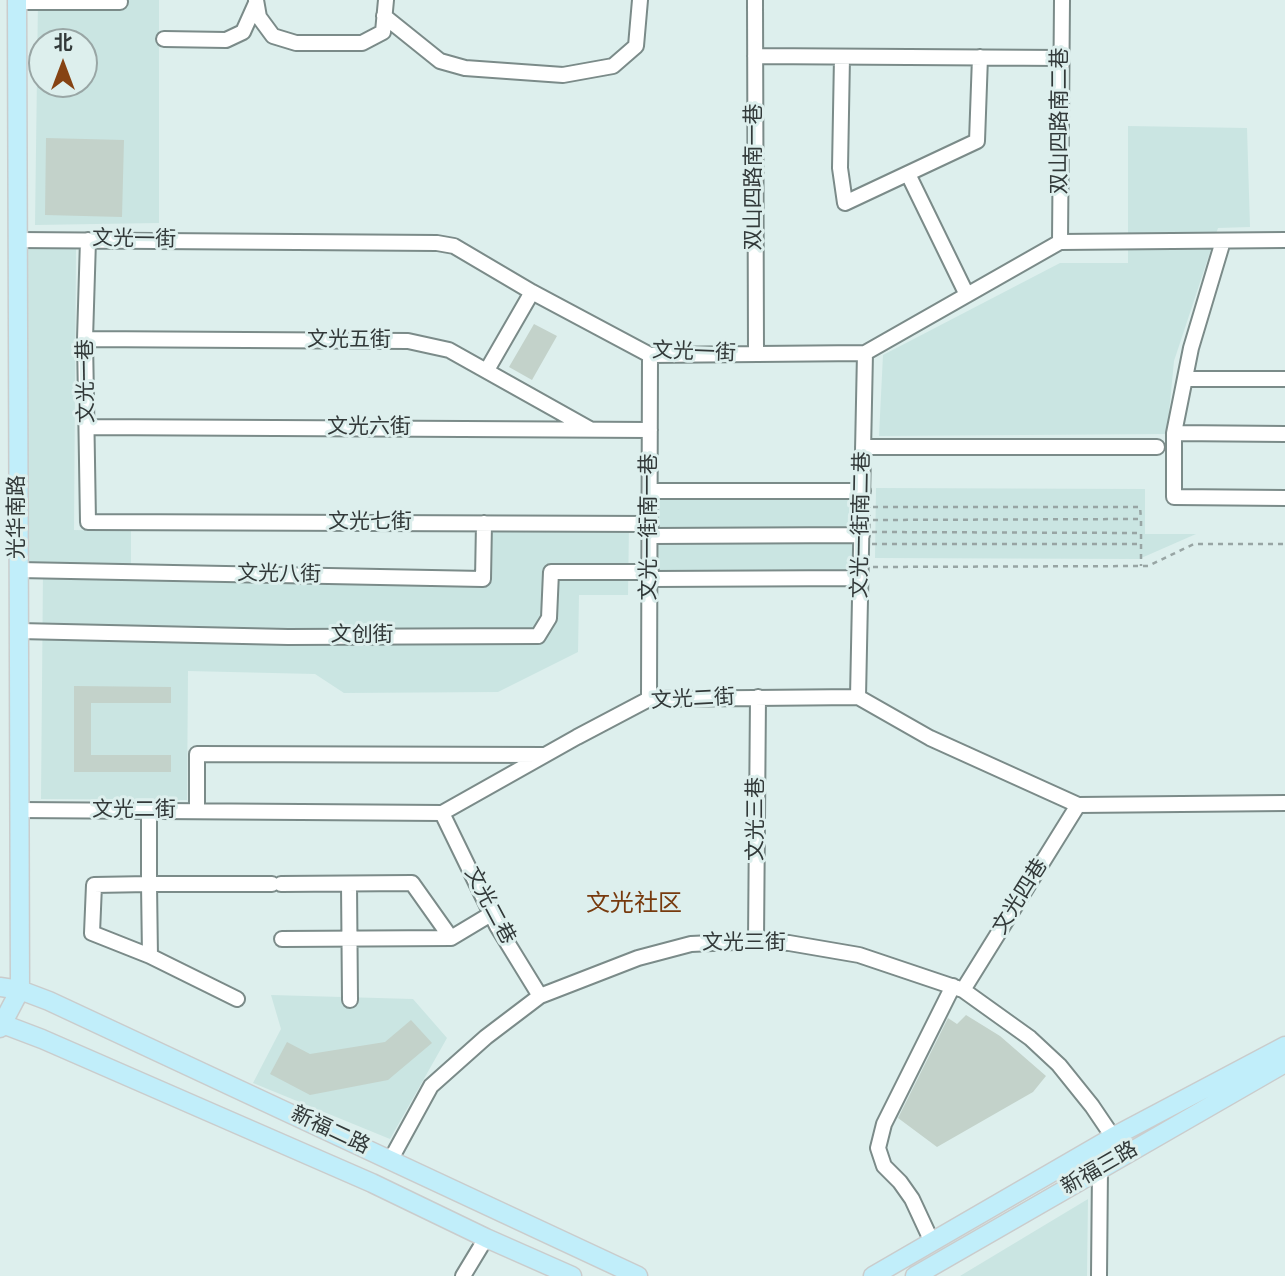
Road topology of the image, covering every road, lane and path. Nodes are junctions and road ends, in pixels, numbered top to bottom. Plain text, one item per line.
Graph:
1 (386, 0) edge
2 (640, 0) edge
3 (755, 0) edge
4 (1062, 0) edge
5 (17, 1) edge
6 (120, 2) dead end
7 (256, 2) edge
8 (384, 16) junction
9 (164, 39) dead end
10 (755, 56) junction
11 (842, 57) junction
12 (980, 57) junction
13 (1062, 58) junction
14 (908, 174) junction
15 (18, 240) junction
16 (88, 240) junction
17 (1285, 240) edge
18 (1223, 241) junction
19 (1060, 242) junction
20 (532, 292) junction
21 (967, 295) junction
22 (85, 339) junction
23 (864, 353) junction
24 (756, 354) junction
25 (650, 355) junction
26 (487, 370) junction
27 (1185, 379) junction
28 (1285, 379) edge
29 (88, 427) junction
30 (592, 430) junction
31 (650, 430) junction
32 (1174, 433) junction
33 (1285, 434) edge
34 (863, 447) junction
35 (1157, 447) dead end
36 (651, 491) junction
37 (863, 491) junction
38 (1285, 498) edge
39 (1141, 519) junction
40 (88, 522) joint
41 (484, 523) junction
42 (862, 528) junction
43 (651, 530) junction
44 (1141, 533) junction
45 (1141, 544) junction
46 (1285, 544) edge
47 (1141, 566) junction
48 (19, 570) junction
49 (865, 573) junction
50 (651, 575) junction
51 (19, 631) junction
52 (758, 697) junction
53 (858, 697) junction
54 (649, 699) junction
55 (546, 755) junction
56 (1285, 803) edge
57 (1078, 805) junction
58 (19, 810) junction
59 (149, 811) junction
60 (197, 811) junction
61 (442, 813) junction
62 (149, 884) junction
63 (349, 884) junction
64 (491, 914) junction
65 (451, 938) junction
66 (350, 939) junction
67 (282, 940) dead end
68 (757, 941) junction
69 (150, 956) junction
70 (0, 987) edge
71 (958, 988) junction
72 (20, 990) junction
73 (540, 996) junction
74 (237, 999) dead end
75 (350, 1000) dead end
76 (1, 1025) edge
77 (1285, 1046) edge
78 (1285, 1063) edge
79 (1112, 1137) junction
80 (391, 1159) junction
81 (1100, 1168) junction
82 (486, 1238) junction
83 (932, 1242) junction
84 (464, 1276) edge
85 (572, 1276) edge
86 (638, 1276) edge
87 (873, 1276) edge
88 (915, 1276) edge
89 (1099, 1276) edge

1 - 8 street
2 - 8 street
3 - 10 street, 双山四路南一巷
4 - 13 street, 双山四路南二巷
5 - 6 street
5 - 15 main road, 光华南路
7 - 8 street
7 - 9 street
10 - 11 street
10 - 24 street, 双山四路南一巷
11 - 12 street
11 - 14 street
12 - 13 street
12 - 14 street
13 - 19 street, 双山四路南二巷
14 - 21 street
15 - 16 street, 文光一街
15 - 48 main road, 光华南路
16 - 20 street, 文光一街
16 - 22 street, 文光一巷
17 - 18 street, 文光一街
18 - 19 street, 文光一街
18 - 27 street
19 - 21 street, 文光一街
20 - 25 street, 文光一街
20 - 26 street
21 - 23 street, 文光一街
22 - 26 street, 文光五街
22 - 29 street, 文光一巷
23 - 24 street, 文光一街
23 - 34 street, 文光一街南二巷
24 - 25 street, 文光一街
25 - 31 street, 文光一街南一巷
26 - 30 street, 文光五街
27 - 28 street
27 - 32 street
29 - 30 street, 文光六街
29 - 40 street, 文光一巷
30 - 31 street, 文光六街
31 - 36 street, 文光一街南一巷
32 - 33 street
32 - 38 street
34 - 35 street
34 - 37 street, 文光一街南二巷
36 - 37 street
36 - 43 street, 文光一街南一巷
37 - 42 street, 文光一街南二巷
39 - 42 path
39 - 42 path
39 - 44 path
40 - 41 street, 文光七街
41 - 43 street, 文光七街
41 - 48 street, 文光八街
42 - 43 street, 文光七街
42 - 44 path
42 - 45 path
42 - 49 street, 文光一街南二巷
43 - 50 street, 文光一街南一巷
44 - 45 path
45 - 47 path
46 - 47 path
47 - 49 path
48 - 51 main road, 光华南路
49 - 50 street
49 - 53 street, 文光一街南二巷
50 - 51 street, 文创街
50 - 54 street, 文光一街南一巷
51 - 58 main road, 光华南路
52 - 53 street, 文光二街
52 - 54 street, 文光二街
52 - 68 street, 文光三巷
53 - 57 street, 文光二街
54 - 55 street, 文光二街
55 - 60 street
55 - 61 street, 文光二街
56 - 57 street, 文光二街
57 - 71 street, 文光四巷
58 - 59 street, 文光二街
58 - 72 main road, 光华南路
59 - 60 street, 文光二街
59 - 62 street
60 - 61 street, 文光二街
61 - 64 street, 文光二巷
62 - 63 street
62 - 69 street
62 - 69 street
63 - 65 street
63 - 66 street
64 - 65 street
64 - 73 street, 文光二巷
65 - 66 street
66 - 67 street
66 - 75 street
68 - 71 street, 文光三街
68 - 73 street, 文光三街
69 - 74 street
70 - 72 main road, 新福二路
71 - 79 street, 文光三街
71 - 83 street, 文光四巷
72 - 76 main road, 光华南路
72 - 80 main road, 新福二路
73 - 80 street, 文光三街
76 - 82 main road, 新福二路
77 - 79 main road
78 - 81 main road, 新福三路
79 - 83 main road
80 - 86 main road, 新福二路
81 - 88 main road, 新福三路
81 - 89 street
82 - 84 street
82 - 85 main road, 新福二路
83 - 87 main road

